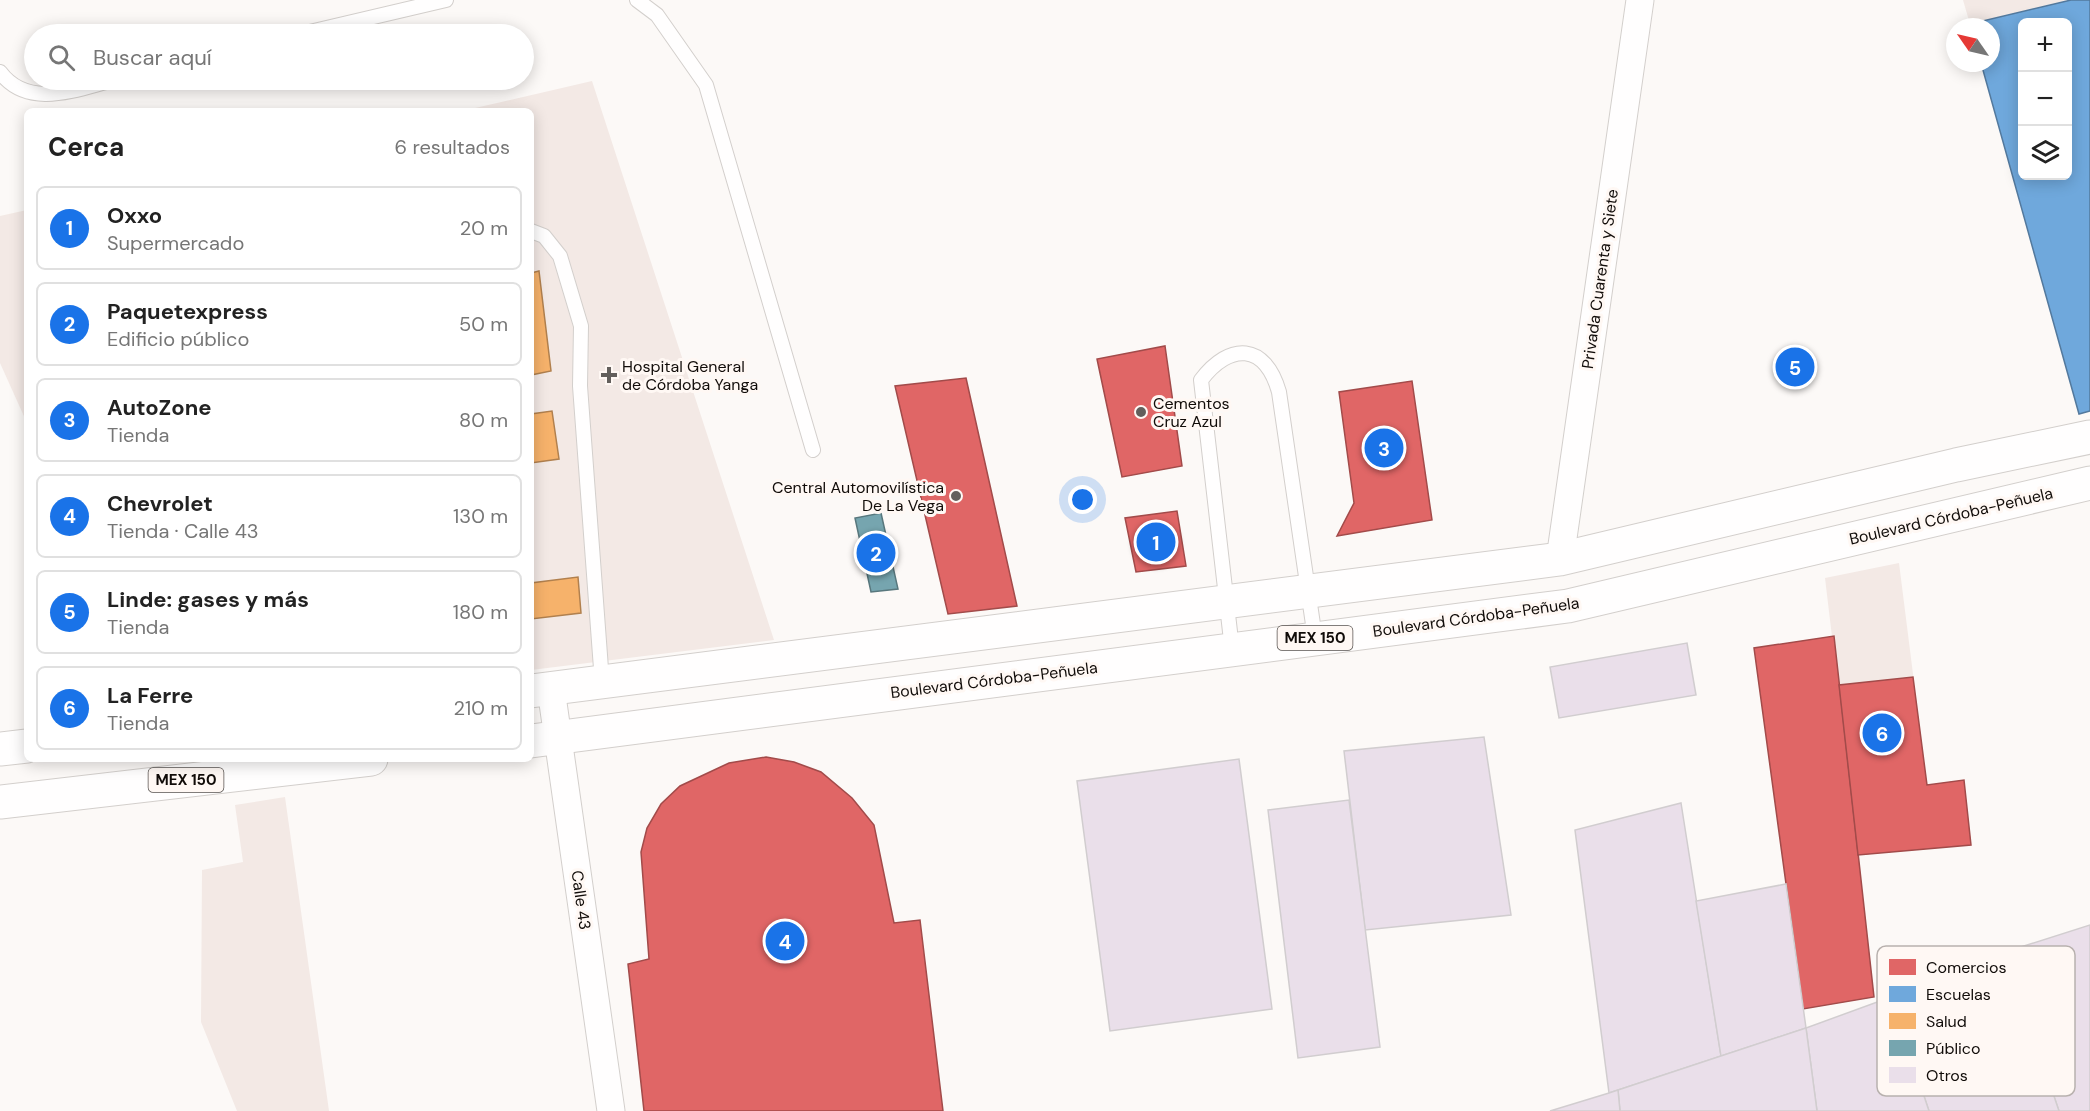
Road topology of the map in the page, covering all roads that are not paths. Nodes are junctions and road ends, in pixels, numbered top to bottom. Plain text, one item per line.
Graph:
1 (446, 0) edge
2 (637, 0) edge
3 (1640, 0) edge
4 (344, 24) edge
5 (0, 72) edge
6 (72, 90) edge
7 (534, 232) edge
8 (2090, 437) edge
9 (813, 450) dead end
10 (2090, 483) edge
11 (1560, 559) junction
12 (1308, 591) junction
13 (1226, 602) junction
14 (1568, 606) junction
15 (1315, 638) junction
16 (1232, 649) junction
17 (602, 682) junction
18 (541, 690) edge
19 (545, 739) edge
20 (24, 746) edge
21 (0, 749) edge
22 (345, 762) edge
23 (0, 802) edge
24 (611, 1111) edge

1 - 4 lane
2 - 9 lane
3 - 11 street, Privada Cuarenta y Siete
5 - 6 lane
7 - 17 lane
8 - 11 main road
10 - 14 main road, Boulevard Córdoba-Peñuela / MEX 150
11 - 12 main road
11 - 14 main road
12 - 13 main road
12 - 13 lane
12 - 15 lane
13 - 16 lane
13 - 17 main road
14 - 15 main road, Boulevard Córdoba-Peñuela / MEX 150
15 - 16 main road, Boulevard Córdoba-Peñuela / MEX 150
16 - 19 main road, Boulevard Córdoba-Peñuela / MEX 150
17 - 18 main road
18 - 19 street, Calle 43
19 - 24 street, Calle 43
20 - 21 main road
22 - 23 main road, MEX 150

